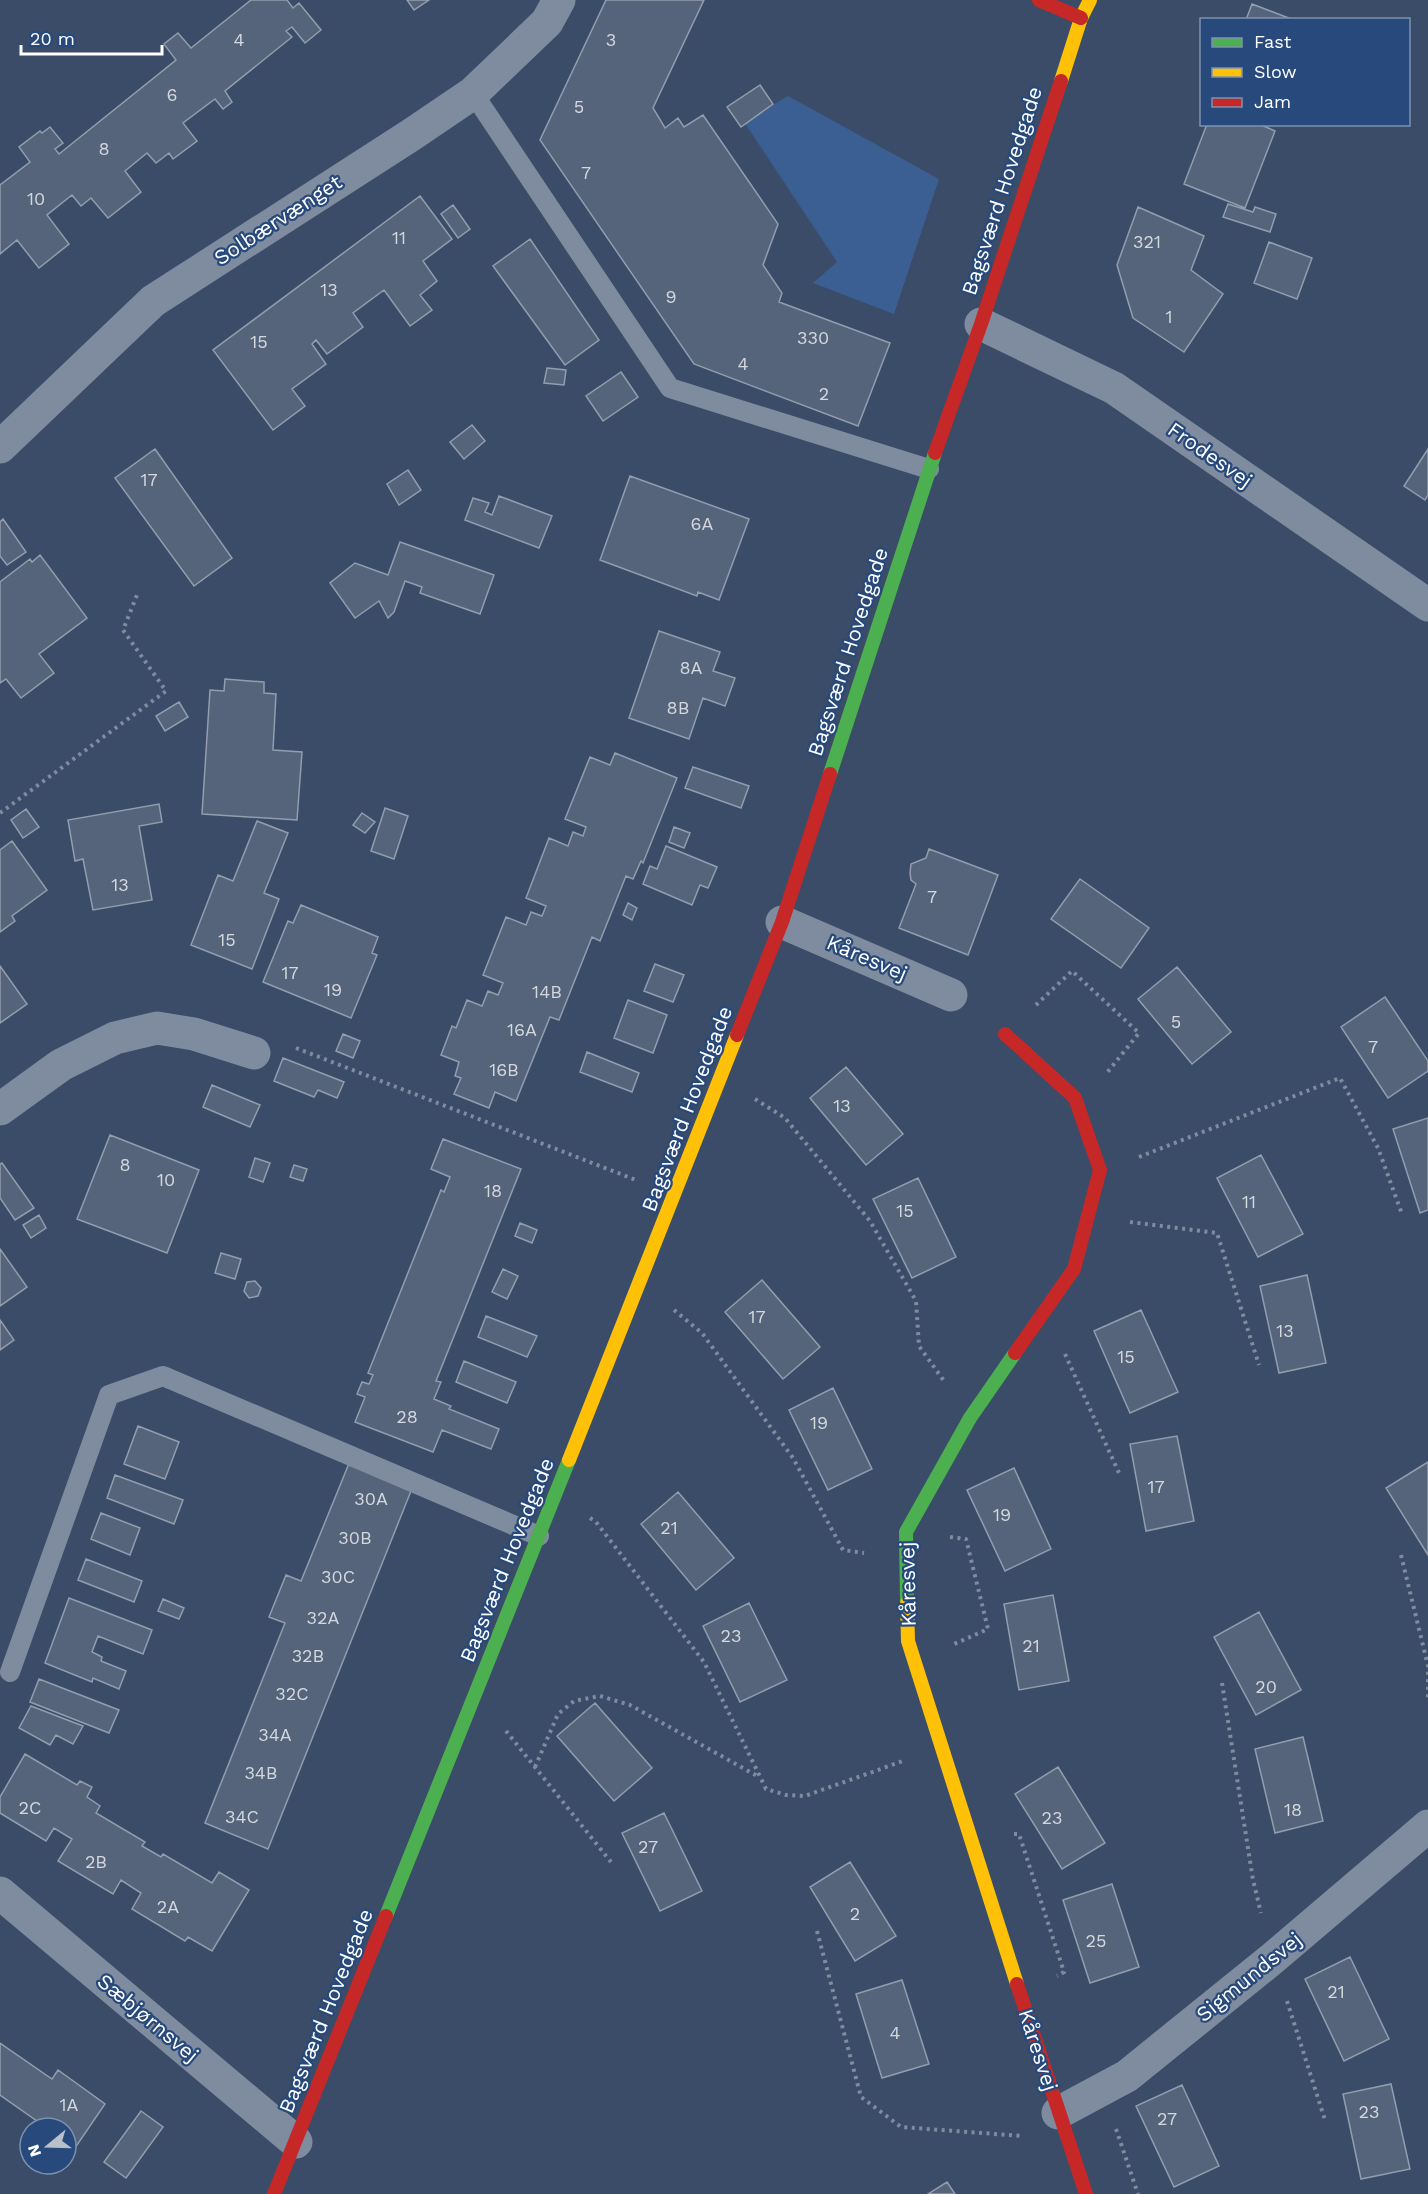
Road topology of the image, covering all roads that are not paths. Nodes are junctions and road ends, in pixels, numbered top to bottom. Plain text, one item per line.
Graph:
1 (559, 0) edge
2 (1040, 0) edge
3 (1090, 0) edge
4 (1081, 18) junction
5 (473, 93) junction
6 (981, 324) junction
7 (0, 447) edge
8 (930, 469) junction
9 (1428, 605) edge
10 (782, 922) junction
11 (951, 995) dead end
12 (1005, 1034) road end
13 (254, 1053) road end
14 (0, 1109) edge
15 (539, 1536) junction
16 (10, 1672) dead end
17 (1428, 1826) edge
18 (0, 1893) edge
19 (1063, 2126) junction
20 (296, 2142) junction
21 (274, 2194) edge
22 (1086, 2194) edge

1 - 5 street, Solbærvænget
2 - 4 street
3 - 4 street, Bagsværd Hovedgade
4 - 6 street, Bagsværd Hovedgade
5 - 7 street, Solbærvænget
5 - 8 lane
6 - 8 street, Bagsværd Hovedgade
6 - 9 street, Frodesvej
8 - 10 street, Bagsværd Hovedgade
10 - 11 street, Kåresvej
10 - 15 street, Bagsværd Hovedgade
12 - 19 street, Kåresvej
13 - 14 street
15 - 16 lane
15 - 20 street, Bagsværd Hovedgade
17 - 19 street, Sigmundsvej
18 - 20 street, Sæbjørnsvej
19 - 22 street, Kåresvej
20 - 21 street, Bagsværd Hovedgade

